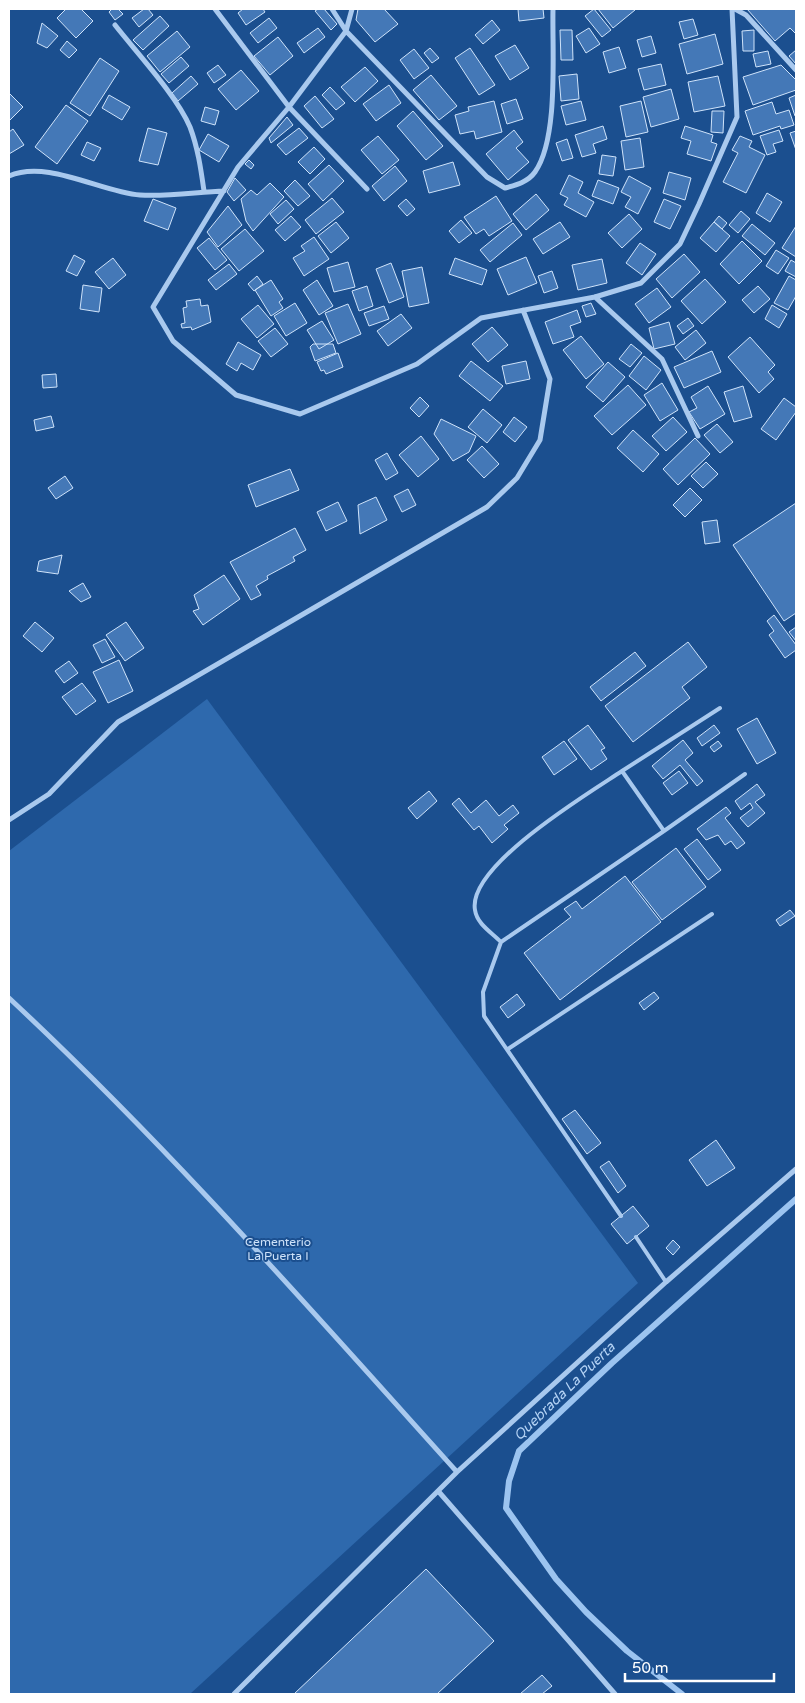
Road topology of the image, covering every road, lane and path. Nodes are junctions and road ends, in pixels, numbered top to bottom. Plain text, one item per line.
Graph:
1 (215, 9) edge
2 (332, 9) edge
3 (352, 9) edge
4 (553, 9) edge
5 (734, 9) edge
6 (115, 25) dead end
7 (346, 31) junction
8 (796, 70) edge
9 (289, 107) junction
10 (9, 176) edge
11 (367, 189) dead end
12 (204, 191) junction
13 (224, 191) junction
14 (595, 297) junction
15 (524, 310) junction
16 (698, 436) dead end
17 (720, 708) dead end
18 (622, 770) junction
19 (745, 774) dead end
20 (9, 820) edge
21 (664, 831) junction
22 (712, 914) dead end
23 (501, 942) junction
24 (9, 998) edge
25 (508, 1049) junction
26 (796, 1169) edge
27 (621, 1216) dead end
28 (636, 1237) dead end
29 (666, 1282) junction
30 (457, 1472) junction
31 (439, 1492) junction
32 (234, 1694) edge
33 (615, 1694) edge

1 - 9 street
2 - 7 street
3 - 7 street
4 - 7 street
5 - 8 street
5 - 14 street
6 - 12 street
7 - 9 street
9 - 11 street
9 - 13 street
10 - 12 street
12 - 13 street
13 - 15 street
14 - 15 street
14 - 16 street
15 - 20 street
17 - 18 lane
18 - 21 lane
18 - 23 lane
19 - 21 lane
21 - 23 lane
22 - 25 lane
23 - 25 lane
24 - 30 street
25 - 27 lane
26 - 29 street
28 - 29 lane
29 - 30 street
30 - 31 street
31 - 32 street
31 - 33 street

